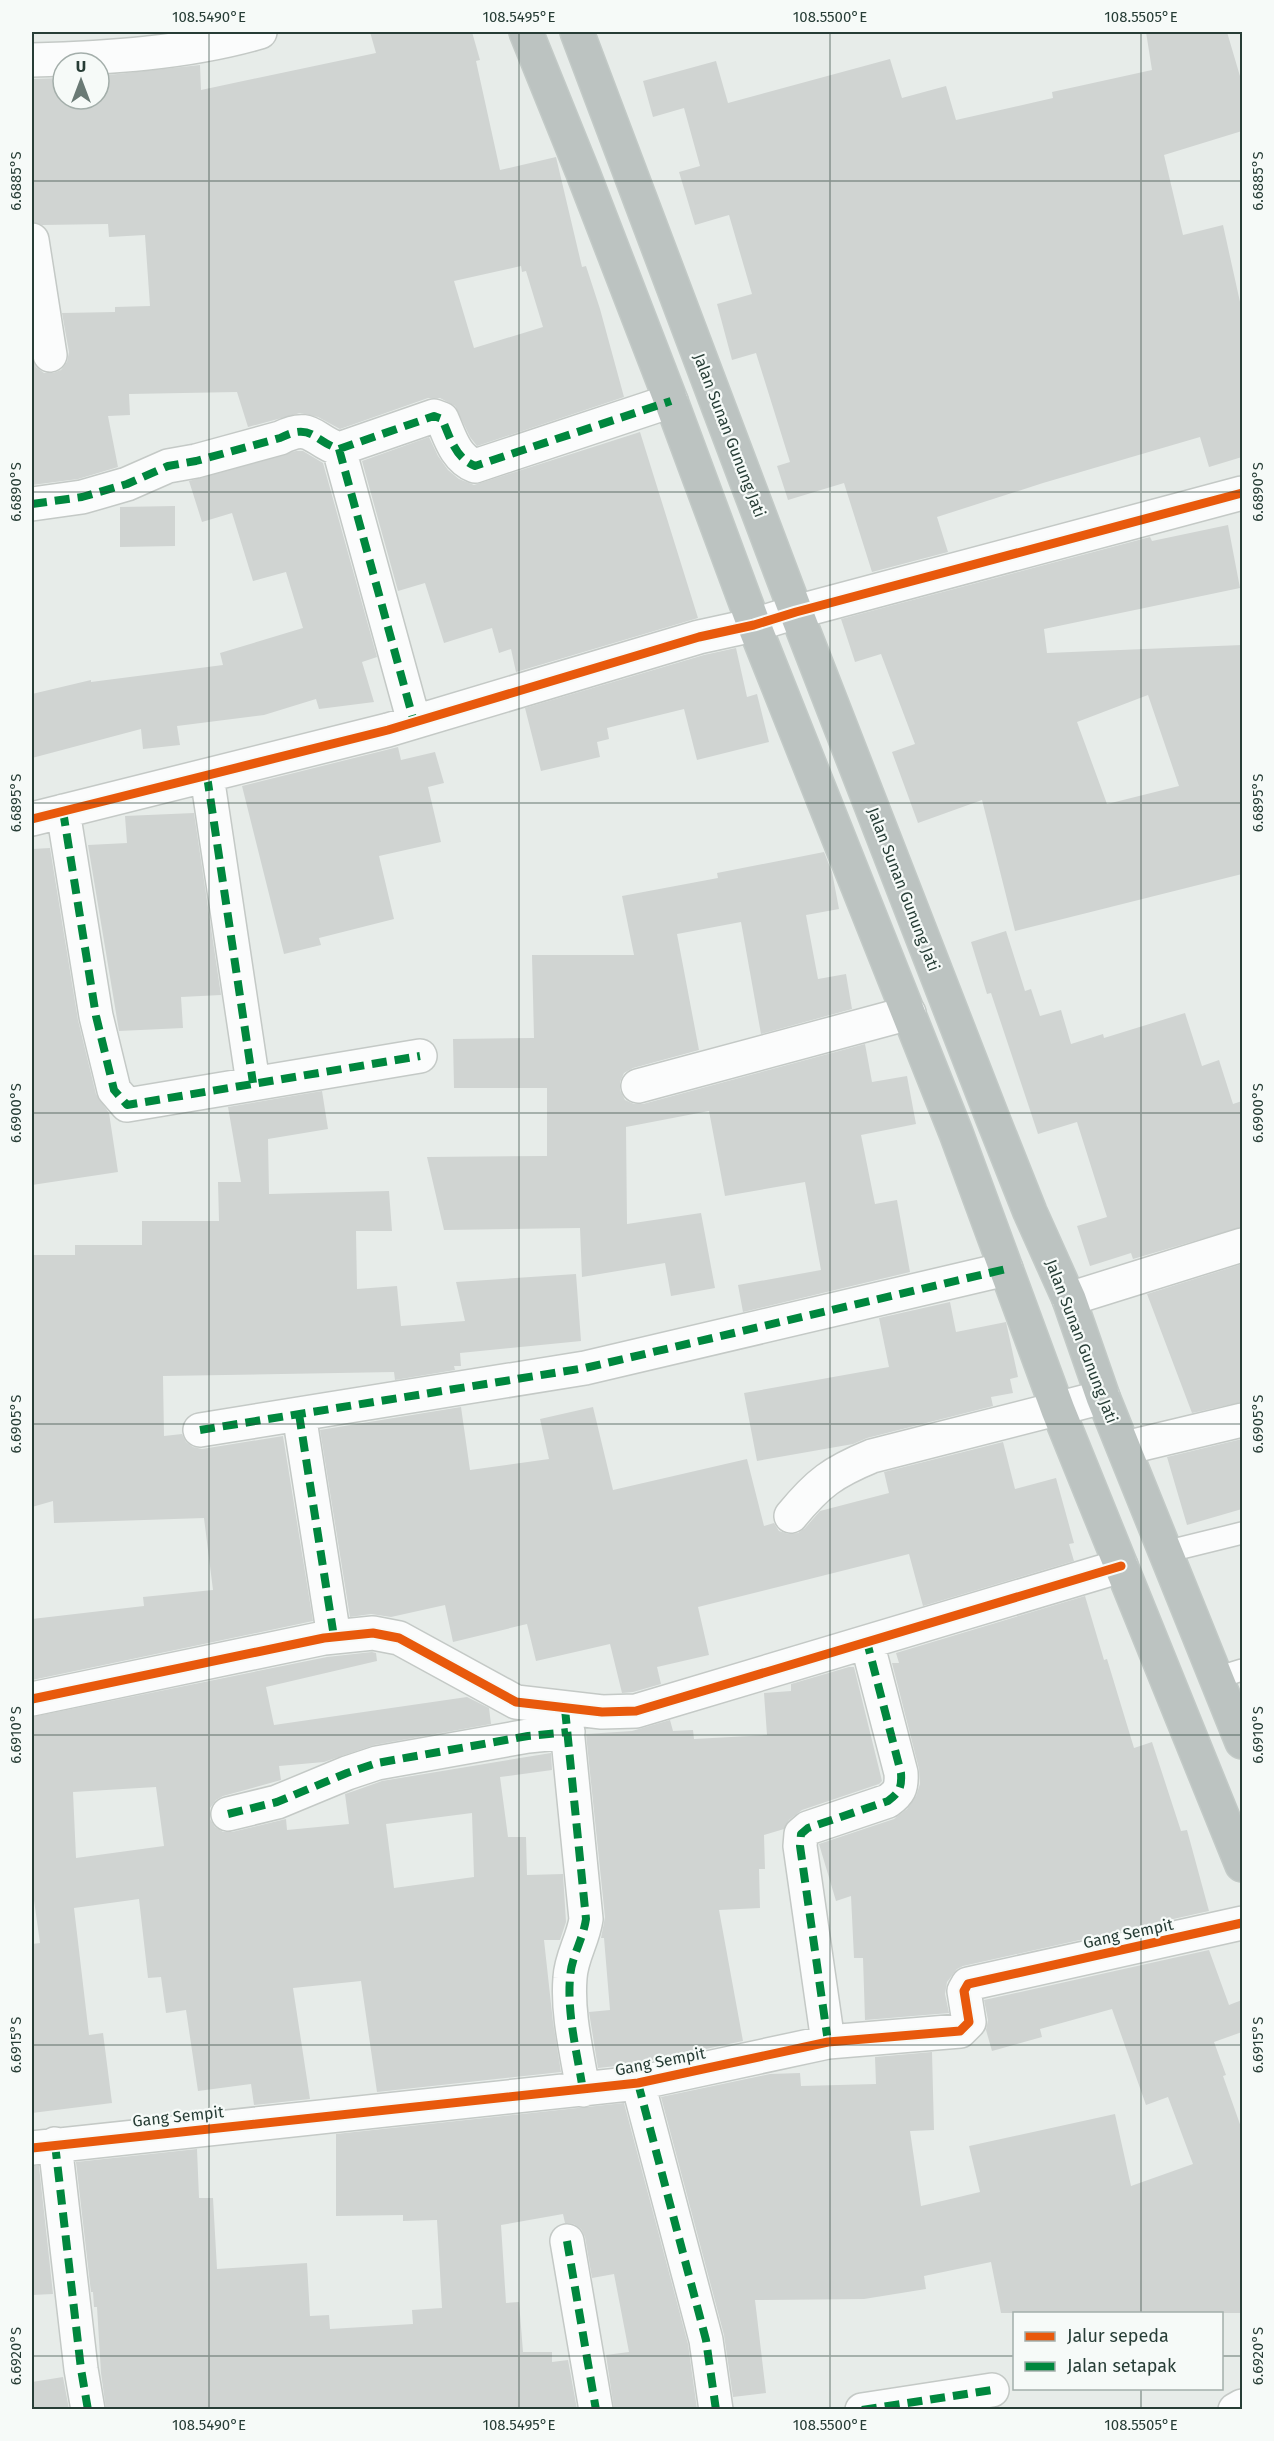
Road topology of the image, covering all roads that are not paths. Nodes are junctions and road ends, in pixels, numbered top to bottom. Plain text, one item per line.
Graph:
1 (260, 32) edge
2 (526, 32) edge
3 (577, 32) edge
4 (32, 60) edge
5 (653, 231) junction
6 (32, 240) edge
7 (612, 248) junction
8 (50, 355) dead end
9 (671, 400) junction
10 (339, 449) junction
11 (1242, 493) edge
12 (32, 504) edge
13 (796, 612) junction
14 (754, 626) junction
15 (414, 722) junction
16 (207, 776) junction
17 (63, 811) junction
18 (32, 819) edge
19 (909, 1013) junction
20 (420, 1056) dead end
21 (254, 1083) junction
22 (638, 1086) dead end
23 (1030, 1212) junction
24 (988, 1225) junction
25 (1242, 1245) edge
26 (1006, 1269) junction
27 (1069, 1299) junction
28 (1103, 1397) junction
29 (1058, 1410) junction
30 (299, 1414) junction
31 (1242, 1420) edge
32 (200, 1430) dead end
33 (1125, 1448) junction
34 (1149, 1510) junction
35 (792, 1516) dead end
36 (1105, 1525) junction
37 (1242, 1533) edge
38 (1165, 1552) junction
39 (1121, 1566) junction
40 (334, 1637) junction
41 (867, 1642) junction
42 (1229, 1674) edge
43 (32, 1699) edge
44 (567, 1720) junction
45 (1238, 1732) edge
46 (1193, 1738) junction
47 (228, 1814) dead end
48 (1242, 1865) edge
49 (1242, 1923) edge
50 (828, 2042) junction
51 (638, 2083) junction
52 (583, 2090) junction
53 (43, 2146) edge
54 (567, 2241) dead end
55 (992, 2390) dead end
56 (1242, 2406) edge
57 (88, 2409) edge
58 (596, 2409) edge
59 (716, 2409) edge
60 (862, 2409) edge
61 (1235, 2409) edge

1 - 4 street
2 - 7 highway
3 - 5 highway, Jalan Sunan Gunung Jati
5 - 7 highway
5 - 13 highway, Jalan Sunan Gunung Jati
6 - 8 street
7 - 9 highway
9 - 10 street
9 - 14 highway
10 - 12 street
10 - 15 street
11 - 13 street
13 - 14 street
13 - 23 highway, Jalan Sunan Gunung Jati
14 - 15 street
14 - 19 highway
15 - 16 street
16 - 17 street
16 - 21 street
17 - 18 street
17 - 21 street
19 - 22 street
19 - 24 highway
20 - 21 street
23 - 24 highway
23 - 27 highway, Jalan Sunan Gunung Jati
24 - 26 highway
25 - 27 street
26 - 29 highway
26 - 30 street
27 - 28 highway, Jalan Sunan Gunung Jati
28 - 29 street
28 - 33 highway, Jalan Sunan Gunung Jati
29 - 35 street
29 - 36 highway
30 - 32 street
30 - 40 street
31 - 33 street
33 - 34 highway, Jalan Sunan Gunung Jati
34 - 36 highway
34 - 38 highway, Jalan Sunan Gunung Jati
36 - 39 highway
37 - 38 lane
38 - 42 highway, Jalan Sunan Gunung Jati
39 - 41 street
39 - 46 highway
40 - 43 street
40 - 44 street
41 - 44 street
41 - 50 street
42 - 45 highway, Jalan Sunan Gunung Jati
44 - 47 street
44 - 52 street
45 - 46 highway
46 - 48 highway
49 - 50 street, Gang Sempit
50 - 51 street, Gang Sempit
51 - 52 street, Gang Sempit
51 - 59 street
52 - 53 street, Gang Sempit
53 - 57 street
54 - 58 street
55 - 60 street
56 - 61 street

